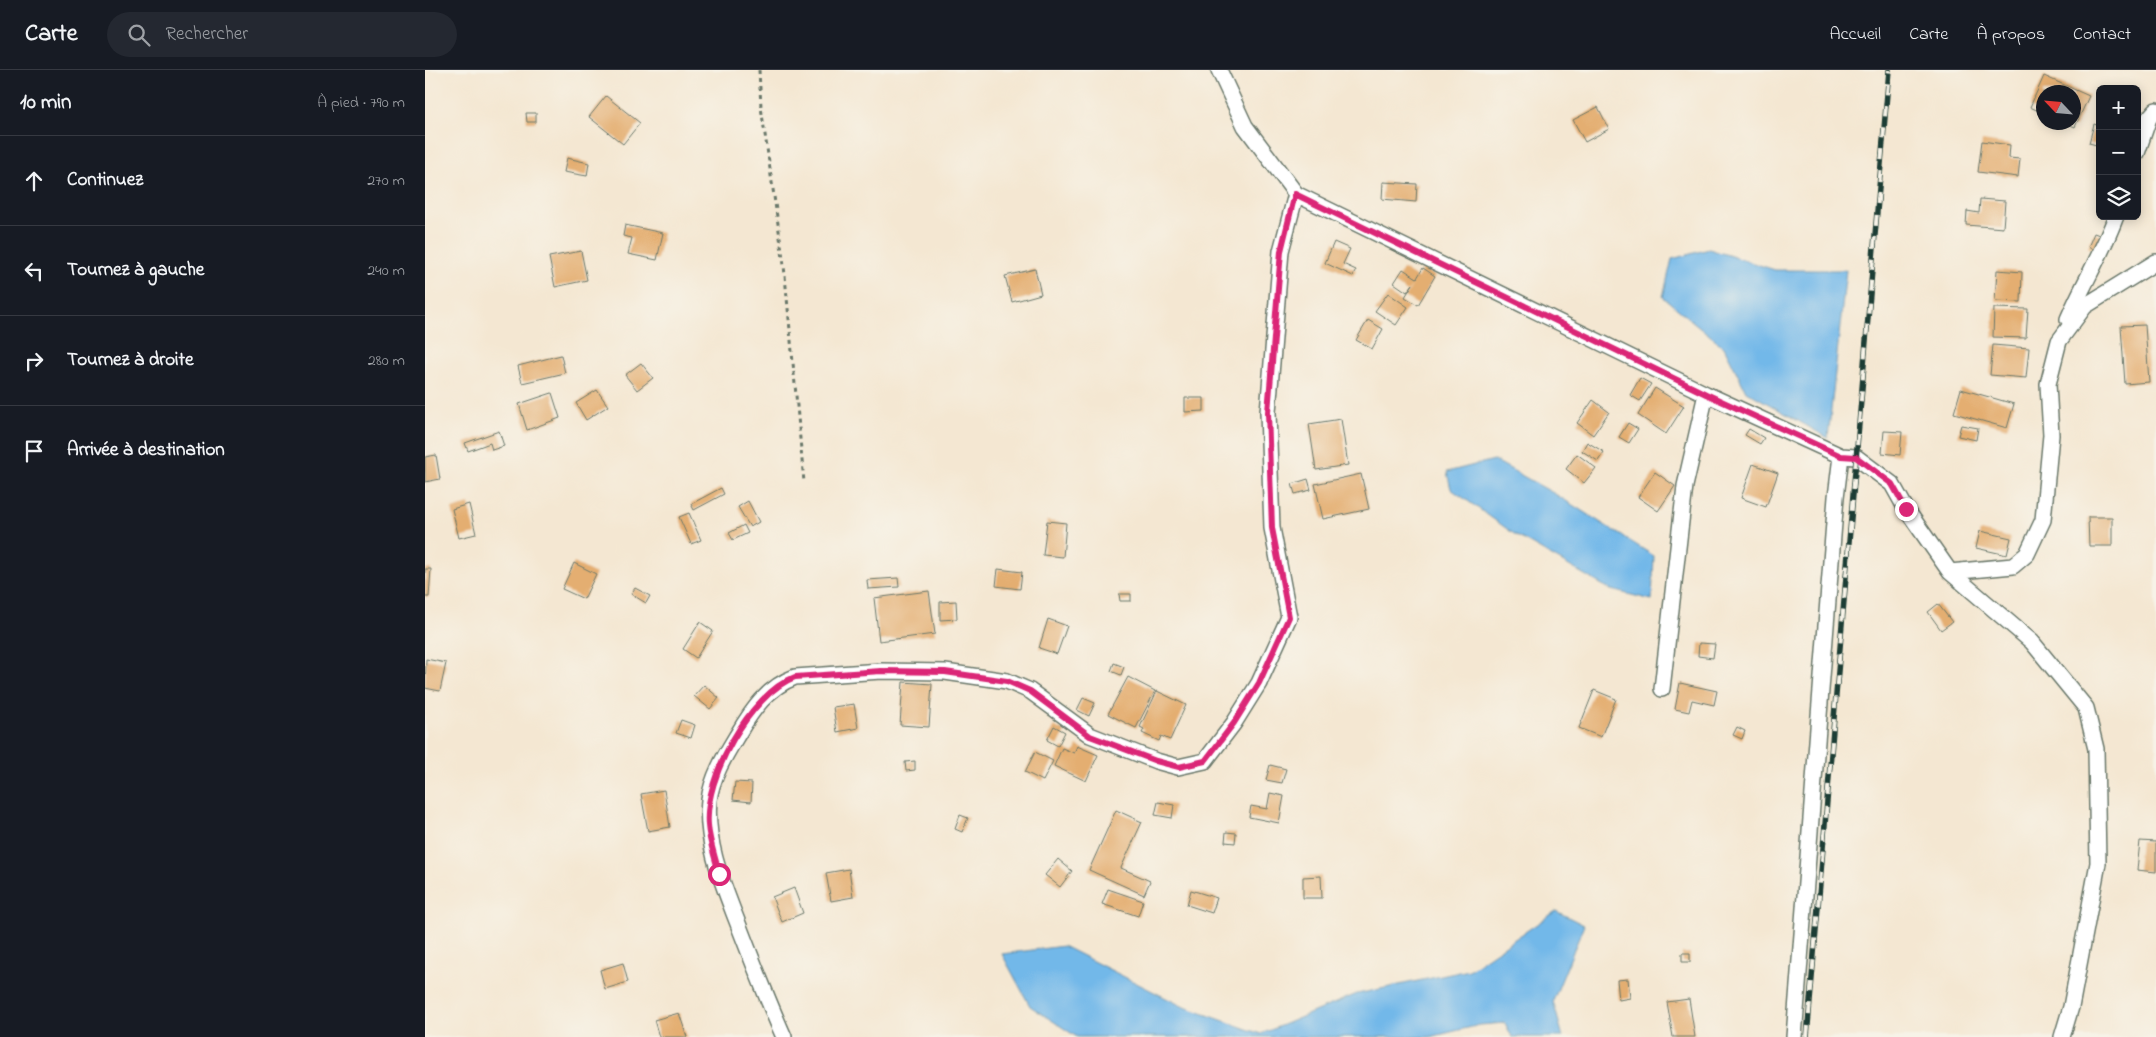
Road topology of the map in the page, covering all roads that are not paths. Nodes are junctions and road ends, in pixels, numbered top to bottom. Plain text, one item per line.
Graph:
1 (1219, 70) edge
2 (2156, 110) edge
3 (2141, 141) edge
4 (1295, 194) junction
5 (2114, 220) edge
6 (2156, 262) edge
7 (2059, 341) junction
8 (1706, 394) junction
9 (1841, 456) junction
10 (1950, 572) junction
11 (1661, 689) dead end
12 (784, 1037) edge
13 (1794, 1037) edge
14 (2062, 1037) edge

1 - 4 street
2 - 3 street
4 - 8 street
4 - 12 street
5 - 7 street
6 - 7 street
7 - 10 street
8 - 9 street
8 - 11 street
9 - 10 street
9 - 13 street
10 - 14 street

